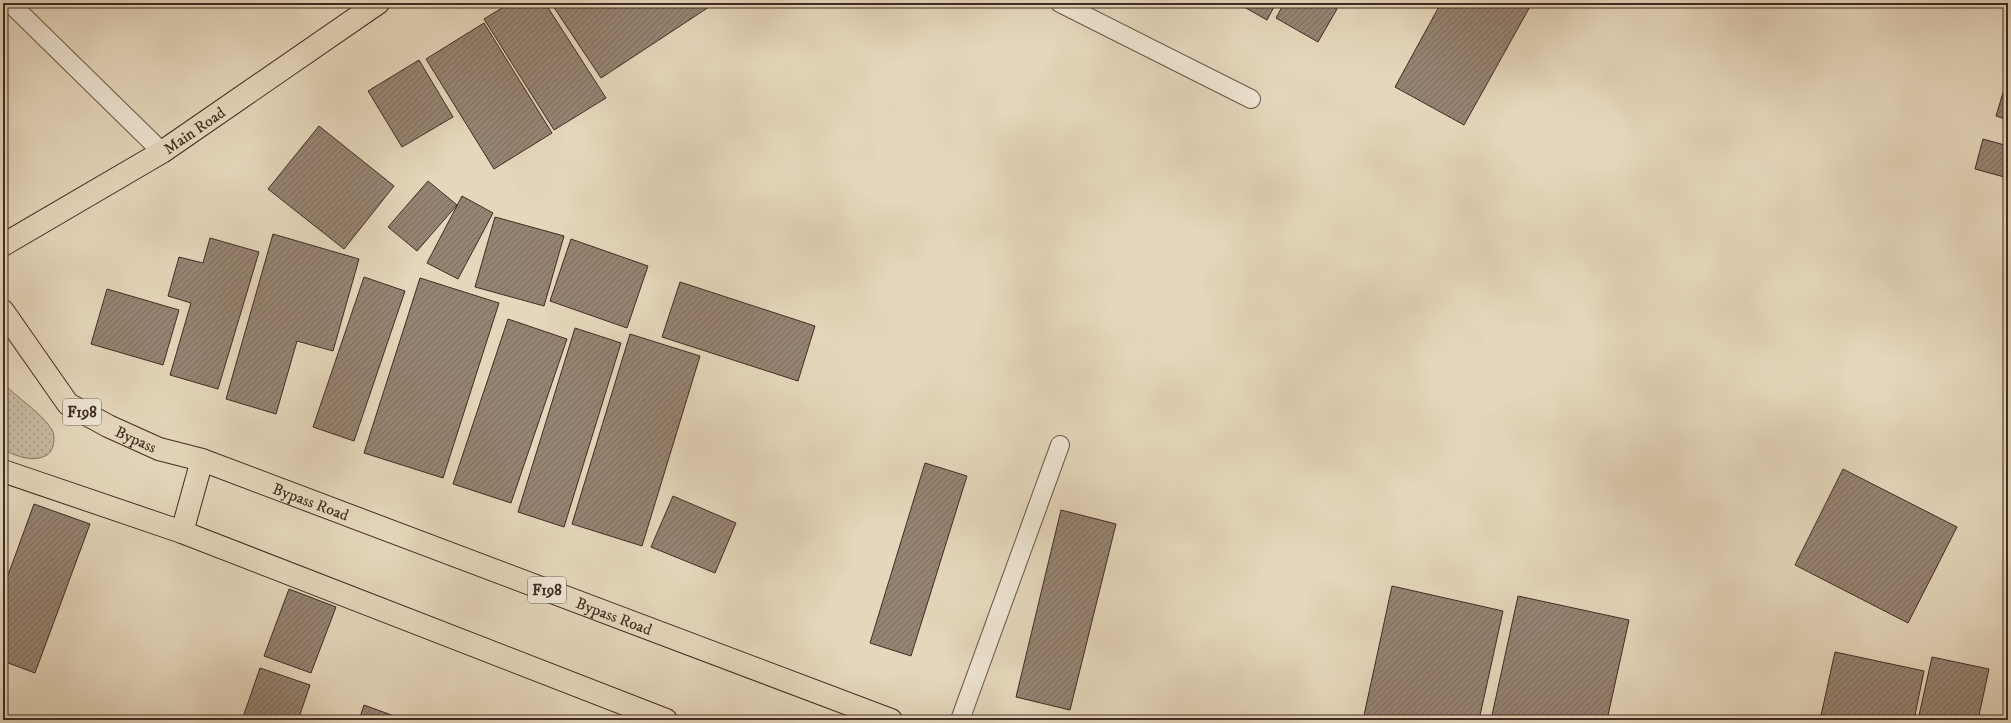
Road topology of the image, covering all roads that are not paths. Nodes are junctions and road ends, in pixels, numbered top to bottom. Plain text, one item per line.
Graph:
1 (10, 3) edge
2 (378, 3) edge
3 (1060, 3) edge
4 (1251, 99) dead end
5 (162, 152) junction
6 (3, 245) edge
7 (3, 311) edge
8 (1060, 445) dead end
9 (202, 460) junction
10 (3, 471) edge
11 (182, 532) junction
12 (666, 720) edge
13 (891, 720) edge
14 (960, 720) edge

1 - 5 lane
2 - 5 main road, Main Road
3 - 4 lane
5 - 6 main road, Main Road
7 - 9 main road, Bypass / F198
8 - 14 lane
9 - 11 main road
9 - 13 main road, Bypass Road / F198
10 - 11 main road
11 - 12 main road

